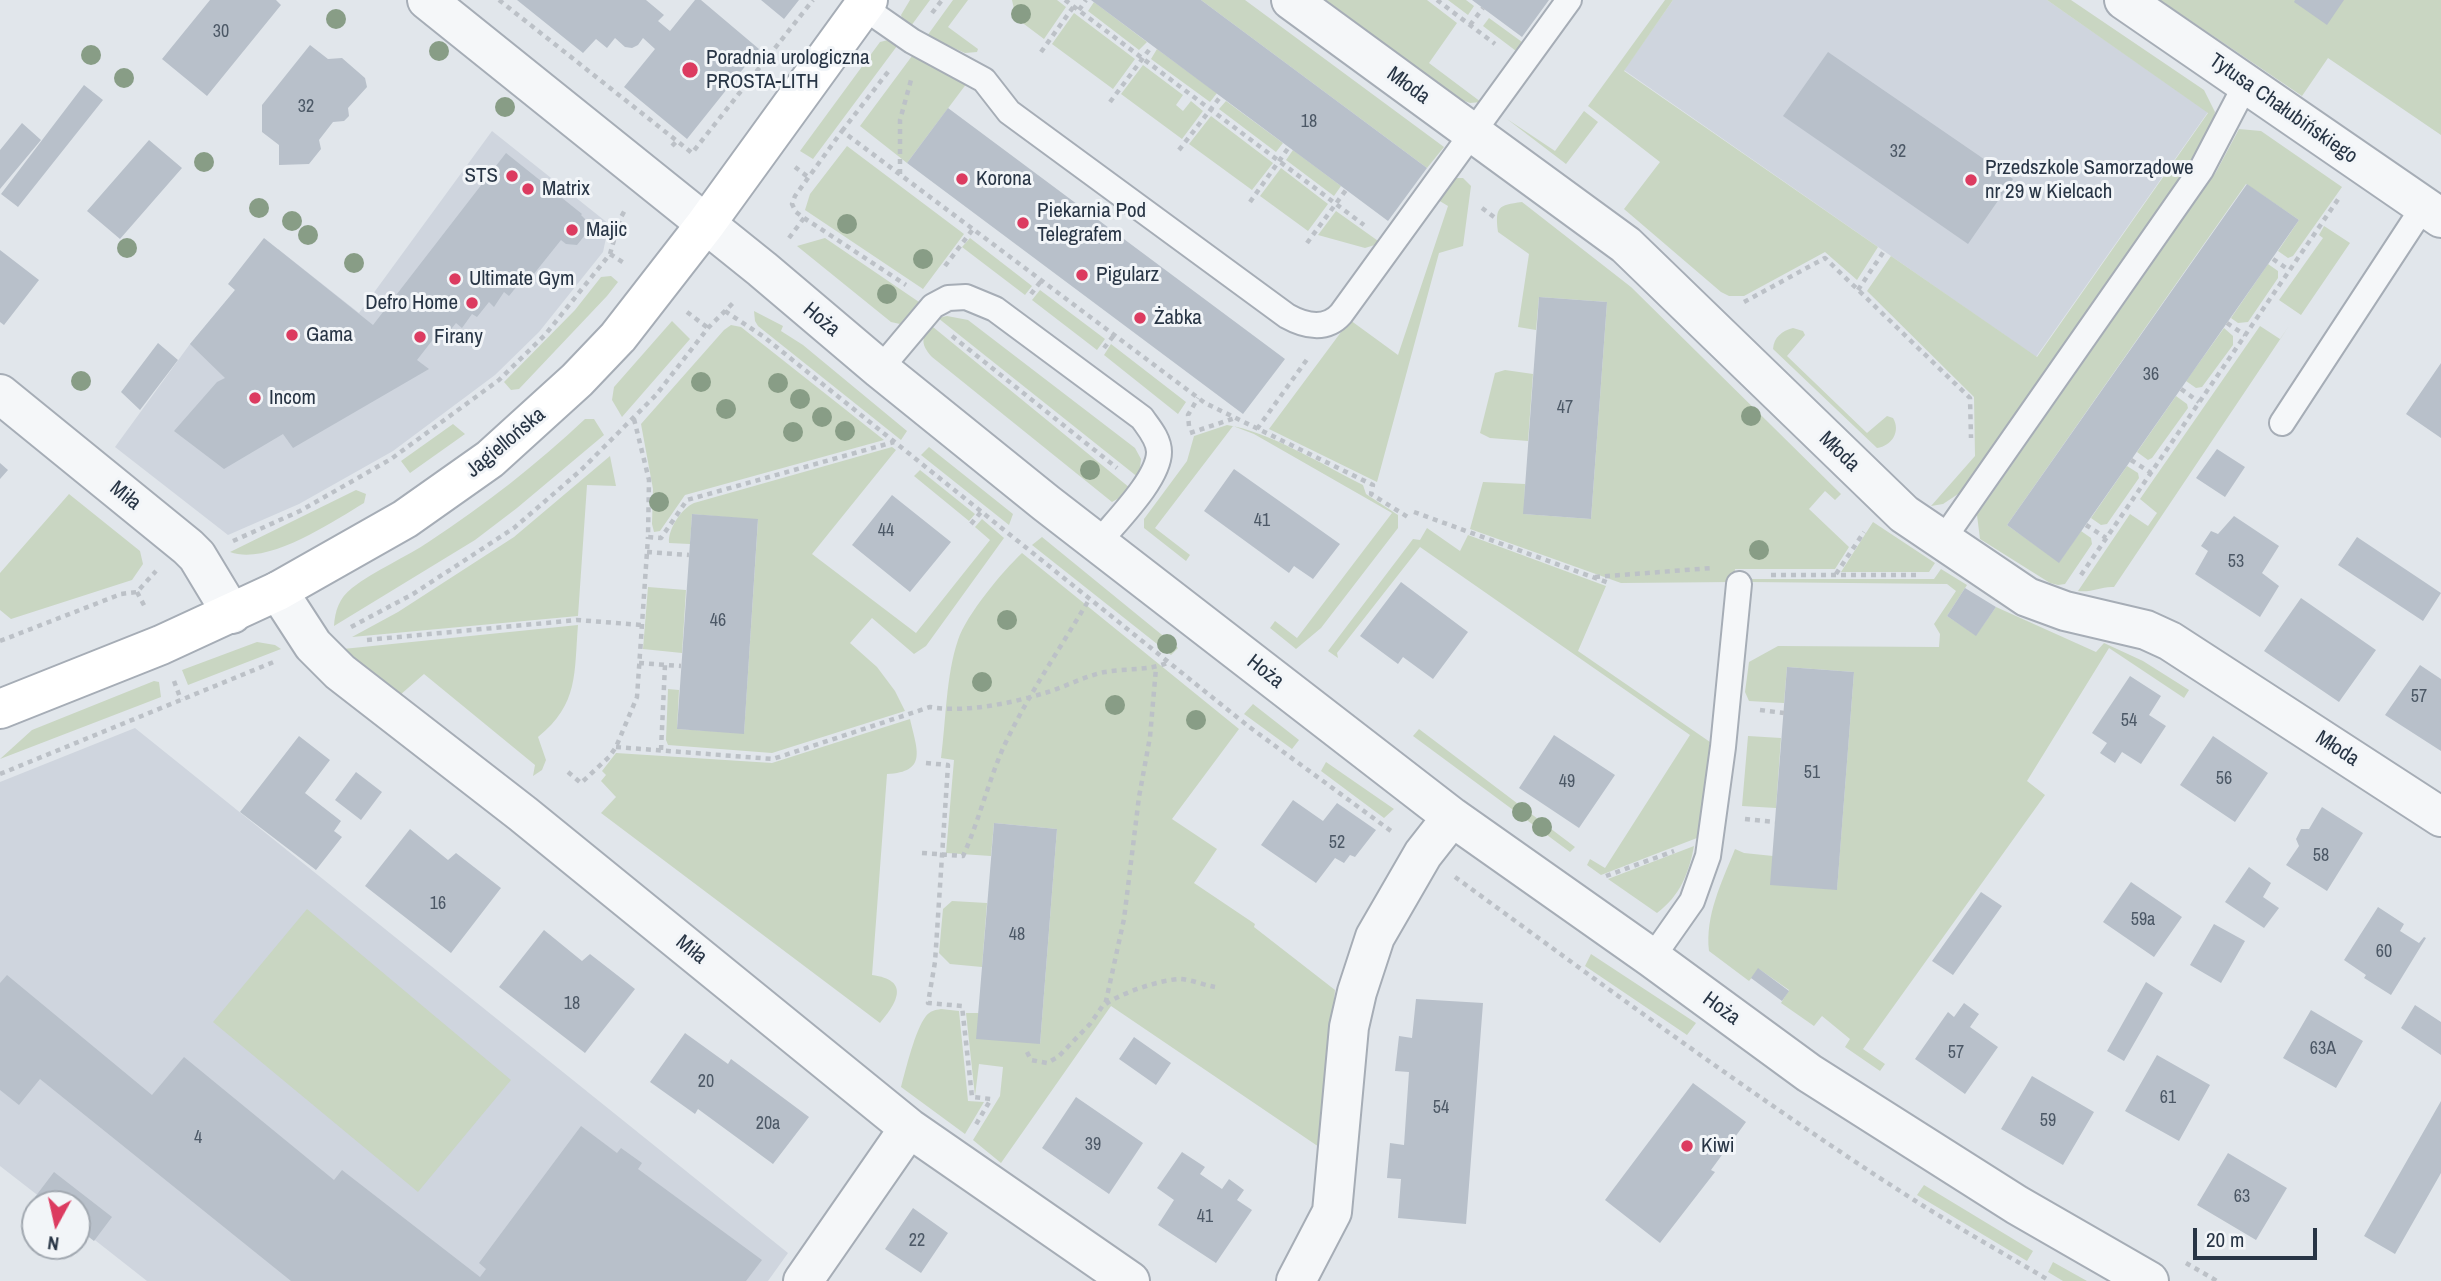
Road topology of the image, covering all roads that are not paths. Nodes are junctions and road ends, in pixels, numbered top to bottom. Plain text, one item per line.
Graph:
1 (427, 0) edge
2 (1291, 0) edge
3 (1569, 0) edge
4 (2124, 0) edge
5 (866, 3) edge
6 (2246, 83) junction
7 (1472, 133) junction
8 (2432, 212) edge
9 (705, 225) junction
10 (880, 369) junction
11 (0, 394) edge
12 (2282, 423) dead end
13 (1942, 541) junction
14 (1099, 542) junction
15 (1740, 579) road end
16 (278, 592) junction
17 (232, 614) junction
18 (0, 709) edge
19 (1452, 817) junction
20 (2441, 817) edge
21 (1653, 958) junction
22 (909, 1128) junction
23 (803, 1281) edge
24 (1130, 1281) edge
25 (1296, 1281) edge
26 (2149, 1281) edge

1 - 9 street, Hoża
2 - 7 street, Młoda
3 - 7 lane
4 - 6 street, Tytusa Chałubińskiego
5 - 7 lane
5 - 9 street, Jagiellońska
6 - 8 street, Tytusa Chałubińskiego
6 - 13 lane
7 - 13 street, Młoda
8 - 12 lane
9 - 10 street, Hoża
9 - 16 street, Jagiellońska
10 - 14 street, Hoża
10 - 14 lane
11 - 17 street, Miła
13 - 20 street, Młoda
14 - 19 street, Hoża
15 - 21 lane
16 - 17 street, Jagiellońska
16 - 22 street, Miła
17 - 18 street, Jagiellońska
19 - 21 street, Hoża
19 - 25 street
21 - 26 street, Hoża
22 - 23 street
22 - 24 street, Miła

